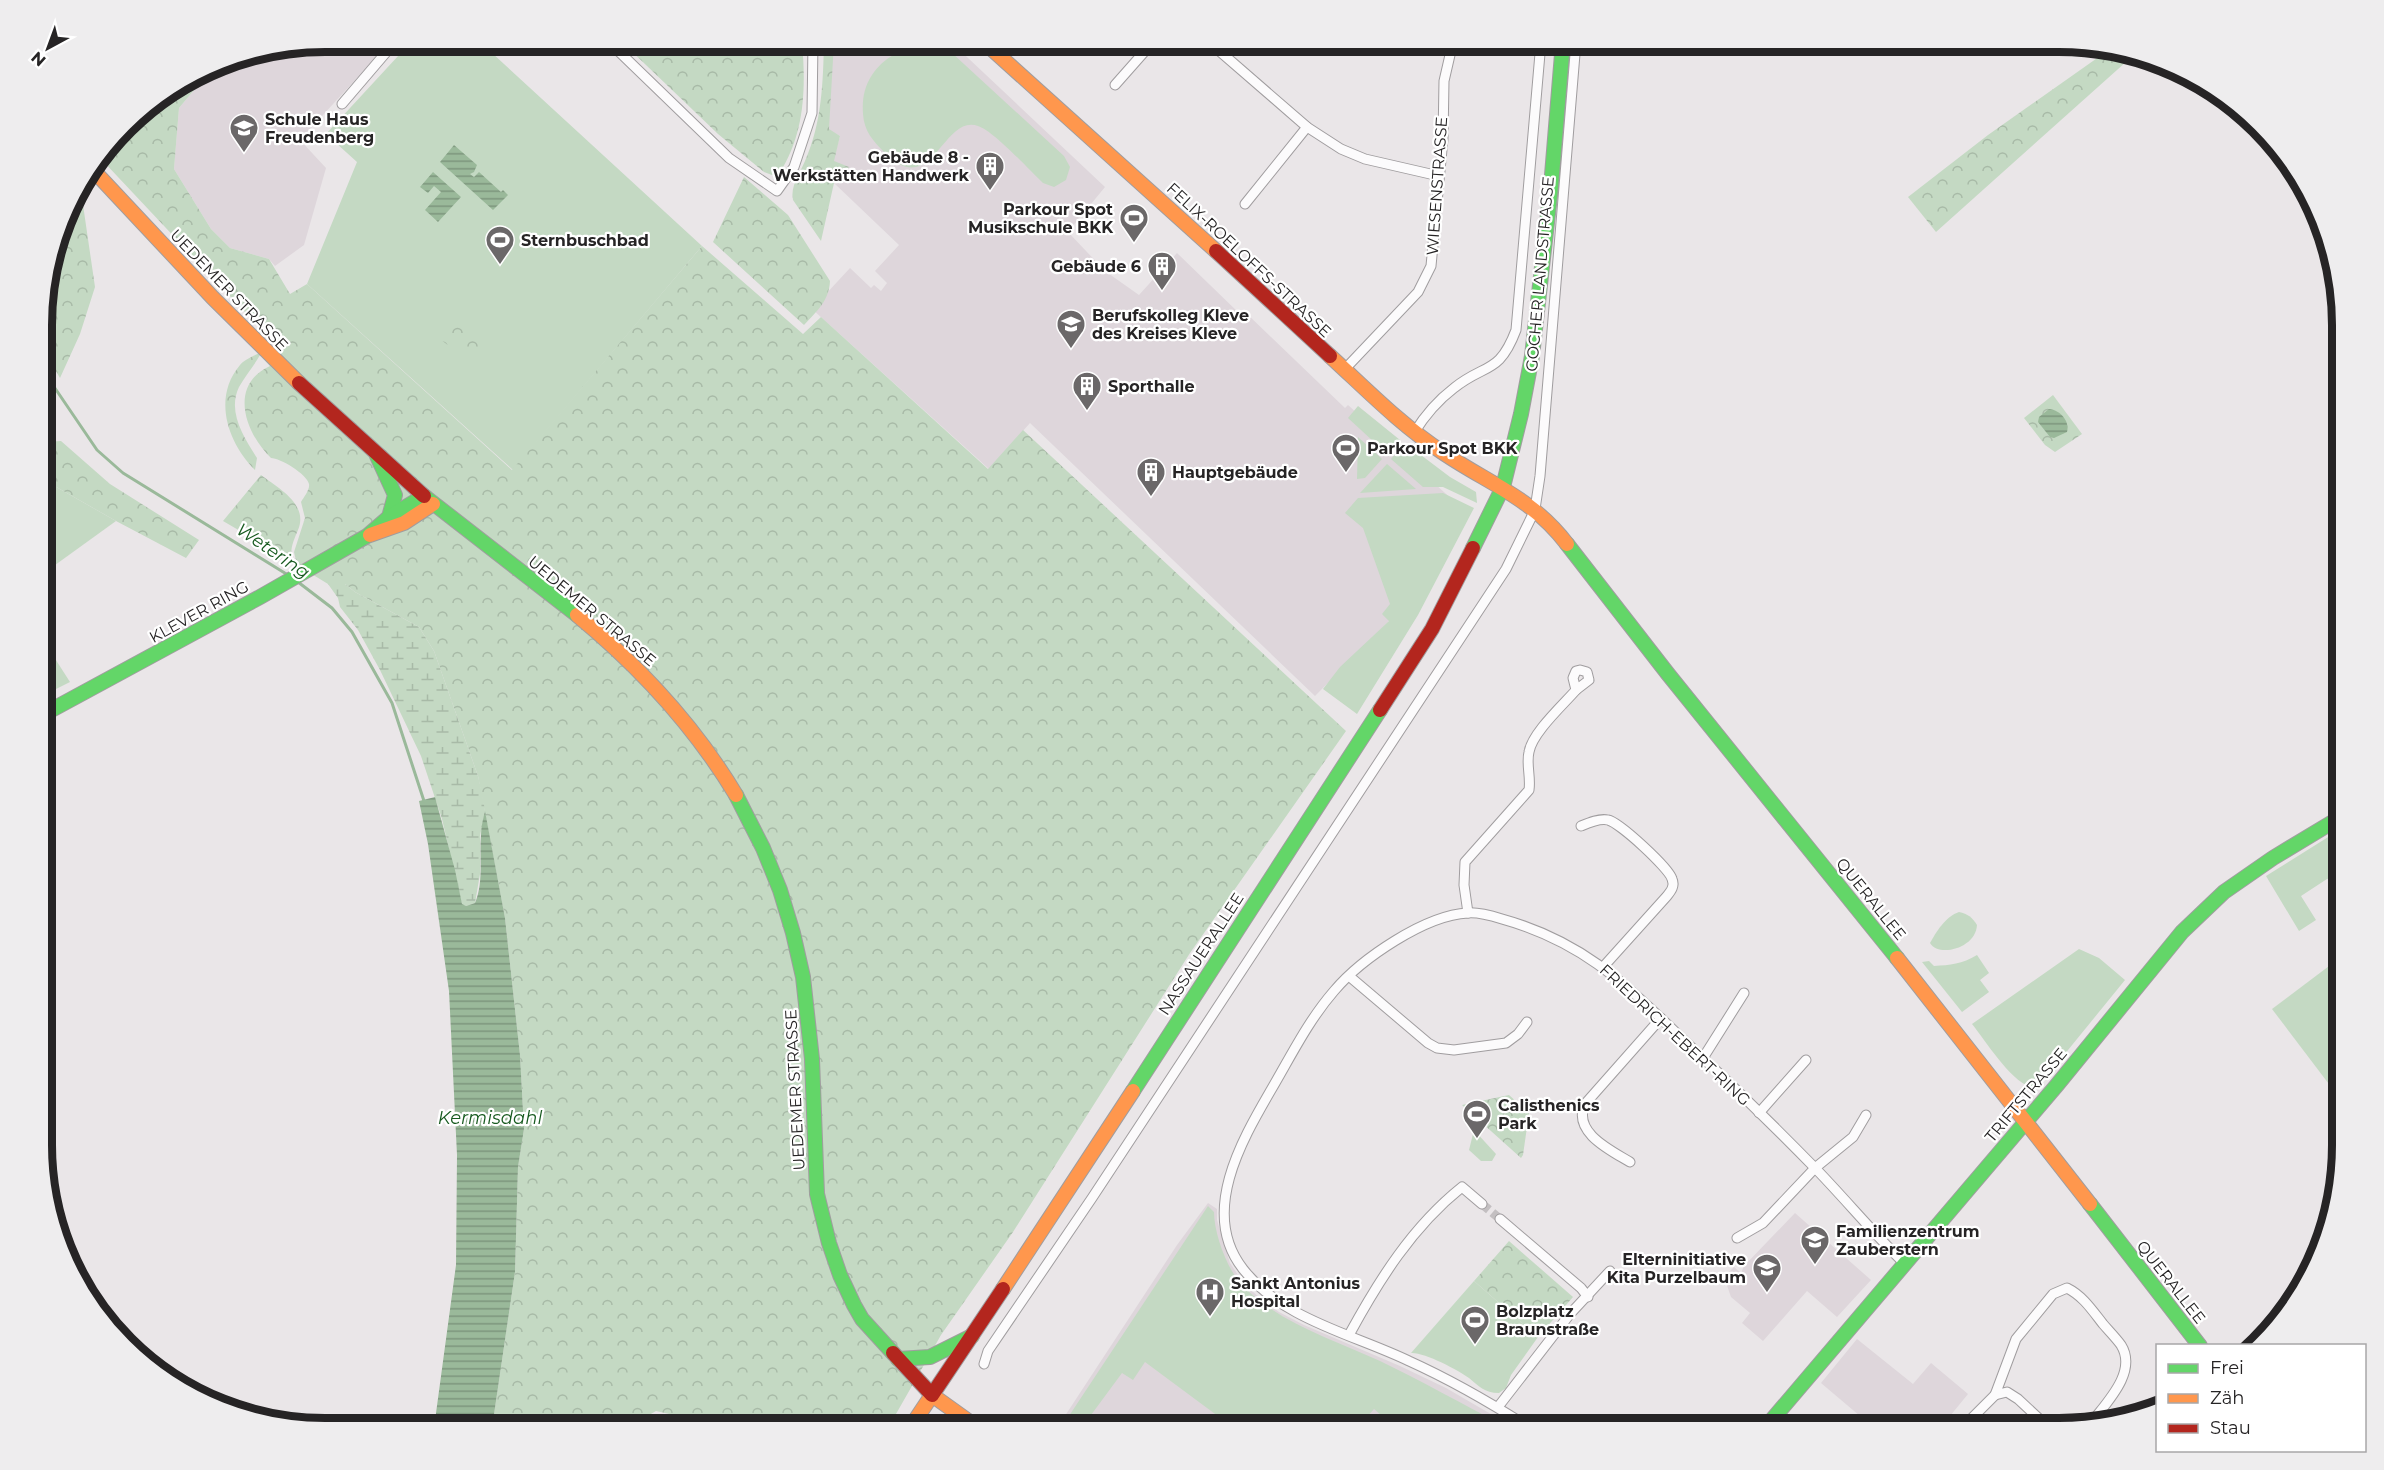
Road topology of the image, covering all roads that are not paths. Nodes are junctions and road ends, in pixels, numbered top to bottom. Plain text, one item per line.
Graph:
1 (386, 52) edge
2 (619, 52) edge
3 (813, 52) edge
4 (995, 52) edge
5 (1144, 52) edge
6 (1221, 52) edge
7 (1451, 52) edge
8 (1540, 52) edge
9 (1562, 52) edge
10 (1575, 52) edge
11 (1115, 85) dead end
12 (342, 104) dead end
13 (1307, 127) junction
14 (98, 176) edge
15 (1439, 176) junction
16 (1245, 204) dead end
17 (1344, 370) junction
18 (1414, 433) junction
19 (377, 456) junction
20 (1503, 487) junction
21 (429, 500) junction
22 (1539, 513) junction
23 (389, 517) junction
24 (367, 536) junction
25 (1576, 690) dead end
26 (52, 710) edge
27 (2332, 823) edge
28 (1581, 826) dead end
29 (1468, 913) junction
30 (1604, 966) junction
31 (1349, 976) junction
32 (1744, 993) dead end
33 (1660, 1018) junction
34 (1527, 1022) dead end
35 (1703, 1058) junction
36 (1806, 1060) dead end
37 (1759, 1113) junction
38 (1866, 1115) dead end
39 (2025, 1122) junction
40 (1630, 1162) dead end
41 (1815, 1168) junction
42 (1482, 1204) tunnel mouth
43 (1500, 1219) tunnel mouth
44 (1737, 1238) dead end
45 (1905, 1264) junction
46 (1611, 1271) dead end
47 (1588, 1297) junction
48 (1348, 1335) junction
49 (972, 1336) junction
50 (2198, 1344) edge
51 (898, 1359) junction
52 (984, 1364) dead end
53 (932, 1395) junction
54 (1995, 1395) junction
55 (1498, 1407) junction
56 (2097, 1414) edge
57 (917, 1418) edge
58 (964, 1418) edge
59 (1515, 1418) edge
60 (1774, 1418) edge
61 (1972, 1418) edge
62 (2038, 1418) edge

1 - 12 street
2 - 3 street
4 - 17 main road, FELIX-ROELOFFS-STRASSE
5 - 11 street
6 - 13 street
7 - 15 street, WIESENSTRASSE
8 - 18 street, GOCHER LANDSTRASSE
9 - 20 main road, GOCHER LANDSTRASSE
10 - 22 street, GOCHER LANDSTRASSE
13 - 15 street
13 - 16 street
14 - 19 main road, UEDEMER STRASSE
15 - 17 street, WIESENSTRASSE
17 - 18 main road, FELIX-ROELOFFS-STRASSE
18 - 20 main road, FELIX-ROELOFFS-STRASSE
19 - 21 main road, UEDEMER STRASSE
19 - 23 main road
20 - 22 main road, QUERALLEE
20 - 49 main road, NASSAUERALLEE
21 - 23 main road, KLEVER RING
21 - 24 main road, KLEVER RING
21 - 51 main road, UEDEMER STRASSE
22 - 39 main road, QUERALLEE
22 - 52 street
23 - 24 main road, KLEVER RING
24 - 26 main road, KLEVER RING
25 - 29 street
27 - 39 main road, TRIFTSTRASSE
28 - 30 street
29 - 30 street, FRIEDRICH-EBERT-RING
29 - 31 street, FRIEDRICH-EBERT-RING
30 - 33 street, FRIEDRICH-EBERT-RING
31 - 34 street
31 - 48 street, FRIEDRICH-EBERT-RING
32 - 35 street
33 - 35 street, FRIEDRICH-EBERT-RING
33 - 40 street
35 - 37 street, FRIEDRICH-EBERT-RING
36 - 37 street
37 - 41 street, FRIEDRICH-EBERT-RING
38 - 41 street
39 - 45 main road, TRIFTSTRASSE
39 - 50 main road, QUERALLEE
41 - 44 street
41 - 45 street, FRIEDRICH-EBERT-RING
42 - 48 street
43 - 47 street
45 - 60 main road, TRIFTSTRASSE
46 - 47 street
47 - 55 street
48 - 55 street, FRIEDRICH-EBERT-RING
49 - 51 main road
49 - 53 main road, NASSAUERALLEE
51 - 53 main road, UEDEMER STRASSE
53 - 57 main road, NASSAUERALLEE
53 - 58 main road, UEDEMER STRASSE
54 - 56 street
54 - 61 street
54 - 62 street
55 - 59 street, FRIEDRICH-EBERT-RING

